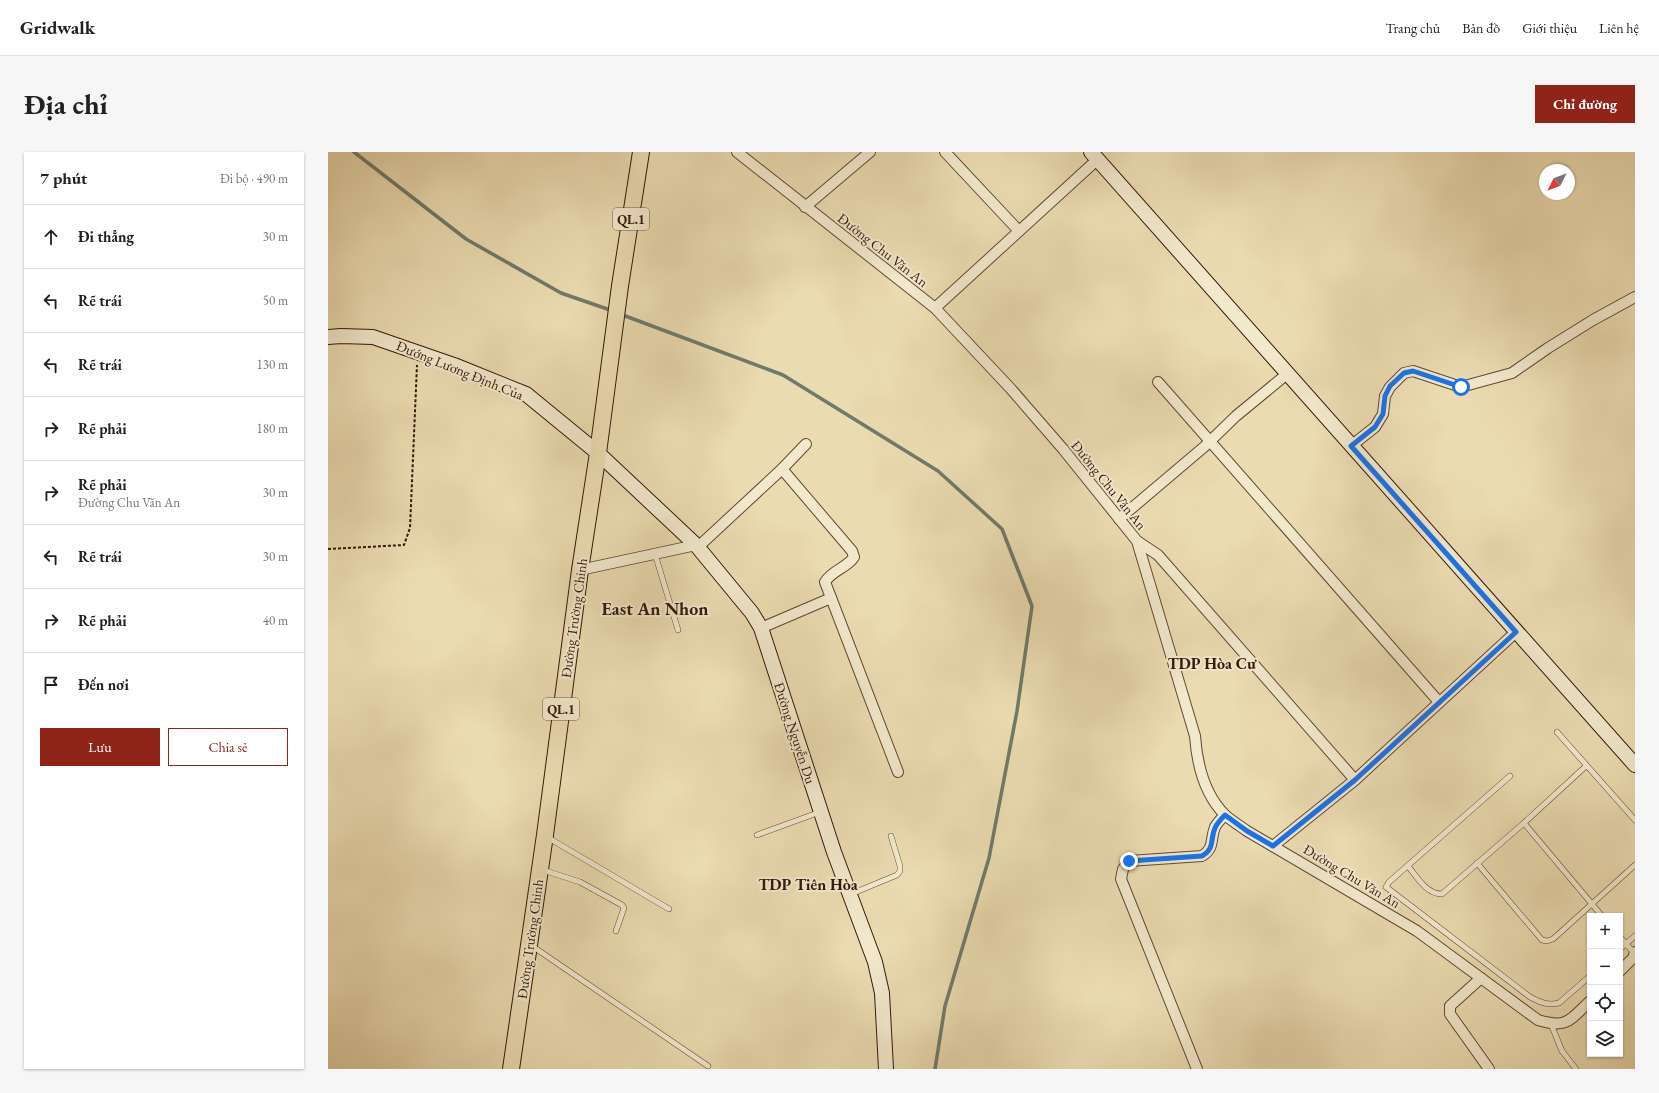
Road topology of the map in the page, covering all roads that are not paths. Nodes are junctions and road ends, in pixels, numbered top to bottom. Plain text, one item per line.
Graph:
1 (641, 152) edge
2 (737, 152) edge
3 (870, 152) edge
4 (945, 152) edge
5 (1095, 156) edge
6 (805, 207) junction
7 (1019, 231) junction
8 (1635, 297) edge
9 (934, 308) junction
10 (328, 337) edge
11 (1287, 374) junction
12 (1158, 382) dead end
13 (1209, 441) junction
14 (806, 444) dead end
15 (1351, 446) junction
16 (598, 453) junction
17 (782, 469) junction
18 (1119, 519) junction
19 (1137, 541) junction
20 (697, 546) junction
21 (655, 554) junction
22 (580, 570) junction
23 (831, 598) junction
24 (761, 628) junction
25 (678, 630) dead end
26 (1516, 632) junction
27 (1439, 702) junction
28 (1557, 732) dead end
29 (1635, 765) edge
30 (1586, 766) junction
31 (898, 772) dead end
32 (1510, 776) dead end
33 (1355, 780) junction
34 (821, 812) junction
35 (1225, 815) junction
36 (1635, 820) edge
37 (1524, 823) junction
38 (757, 835) dead end
39 (545, 836) junction
40 (891, 836) dead end
41 (1273, 846) junction
42 (1477, 863) junction
43 (1635, 865) edge
44 (1408, 866) junction
45 (540, 869) junction
46 (850, 895) junction
47 (1592, 904) junction
48 (669, 909) dead end
49 (1600, 913) edge
50 (616, 931) dead end
51 (1635, 936) edge
52 (1623, 940) edge
53 (529, 944) junction
54 (1626, 944) junction
55 (1621, 949) edge
56 (1634, 953) edge
57 (1623, 968) edge
58 (1481, 978) junction
59 (1587, 979) edge
60 (1587, 1003) edge
61 (1550, 1024) junction
62 (708, 1066) dead end
63 (511, 1069) edge
64 (886, 1069) edge
65 (1197, 1069) edge
66 (1489, 1069) edge
67 (1576, 1069) edge

1 - 16 main road, Đường Trường Chinh / QL.1
2 - 6 street, Đường Chu Văn An
3 - 6 street
4 - 7 street
5 - 7 street
5 - 11 street
6 - 9 street, Đường Chu Văn An
7 - 9 street
8 - 15 street
9 - 18 street, Đường Chu Văn An
10 - 16 street, Đướng Lương Định Của
11 - 13 street
11 - 15 street
12 - 13 street
13 - 18 street
13 - 27 street
14 - 17 street
15 - 26 street
16 - 20 street, Đường Nguyễn Du
16 - 22 main road, Đường Trường Chinh / QL.1
17 - 20 street
17 - 23 street
18 - 19 street, Đường Chu Văn An
19 - 33 street
19 - 35 street, Đường Chu Văn An
20 - 21 street
20 - 24 street, Đường Nguyễn Du
21 - 22 street
21 - 25 lane
22 - 39 main road, Đường Trường Chinh / QL.1
23 - 24 street
23 - 31 street
24 - 34 street, Đường Nguyễn Du
26 - 27 street
26 - 29 street
27 - 33 street
28 - 30 lane
30 - 36 lane
30 - 37 lane
32 - 44 lane
33 - 41 street
34 - 38 lane
34 - 46 street, Đường Nguyễn Du
35 - 41 street, Đường Chu Văn An
35 - 65 street
37 - 42 lane
37 - 47 lane
39 - 45 main road, Đường Trường Chinh / QL.1
39 - 48 lane
40 - 46 lane
41 - 58 street, Đường Chu Văn An
42 - 44 lane
42 - 47 lane
43 - 47 lane
44 - 59 lane
45 - 50 lane
45 - 53 main road, Đường Trường Chinh / QL.1
46 - 64 street, Đường Nguyễn Du
47 - 49 lane
51 - 54 lane
52 - 54 lane
53 - 62 lane
53 - 63 main road, Đường Trường Chinh / QL.1
54 - 55 lane
54 - 56 lane
56 - 57 street
58 - 61 street, Đường Chu Văn An
58 - 66 street
60 - 61 street
61 - 67 lane

